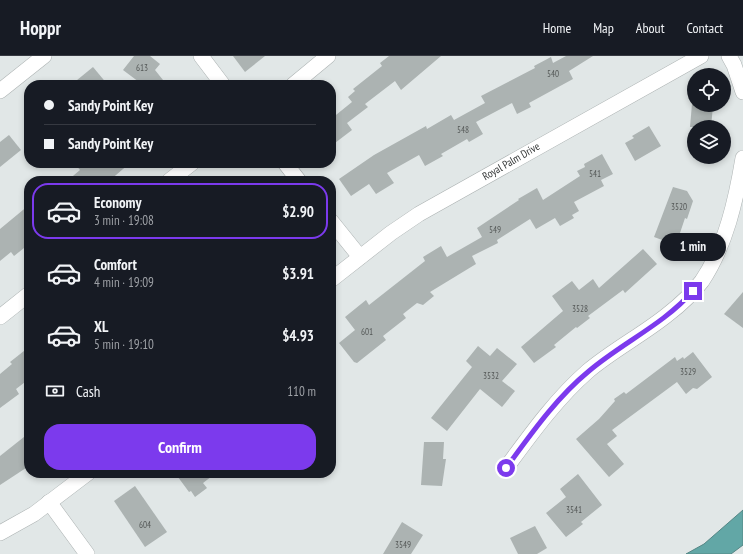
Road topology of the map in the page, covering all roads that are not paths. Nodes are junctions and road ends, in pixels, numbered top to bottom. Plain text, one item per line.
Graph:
1 (44, 56) edge
2 (201, 56) edge
3 (328, 56) edge
4 (701, 56) edge
5 (729, 56) edge
6 (219, 80) edge
7 (299, 80) edge
8 (0, 91) edge
9 (743, 92) edge
10 (743, 158) edge
11 (186, 168) edge
12 (289, 168) edge
13 (175, 176) edge
14 (295, 176) edge
15 (336, 227) edge
16 (360, 257) junction
17 (336, 276) edge
18 (24, 298) edge
19 (0, 317) edge
20 (506, 468) dead end
21 (81, 478) edge
22 (49, 502) junction
23 (0, 533) edge
24 (87, 554) edge

1 - 8 street
2 - 6 street
3 - 7 street
4 - 16 street, Royal Palm Drive
5 - 9 street
10 - 20 street
11 - 13 street
12 - 14 street
15 - 16 street
16 - 17 street, Royal Palm Drive
18 - 19 street
21 - 22 street
22 - 23 street
22 - 24 street

